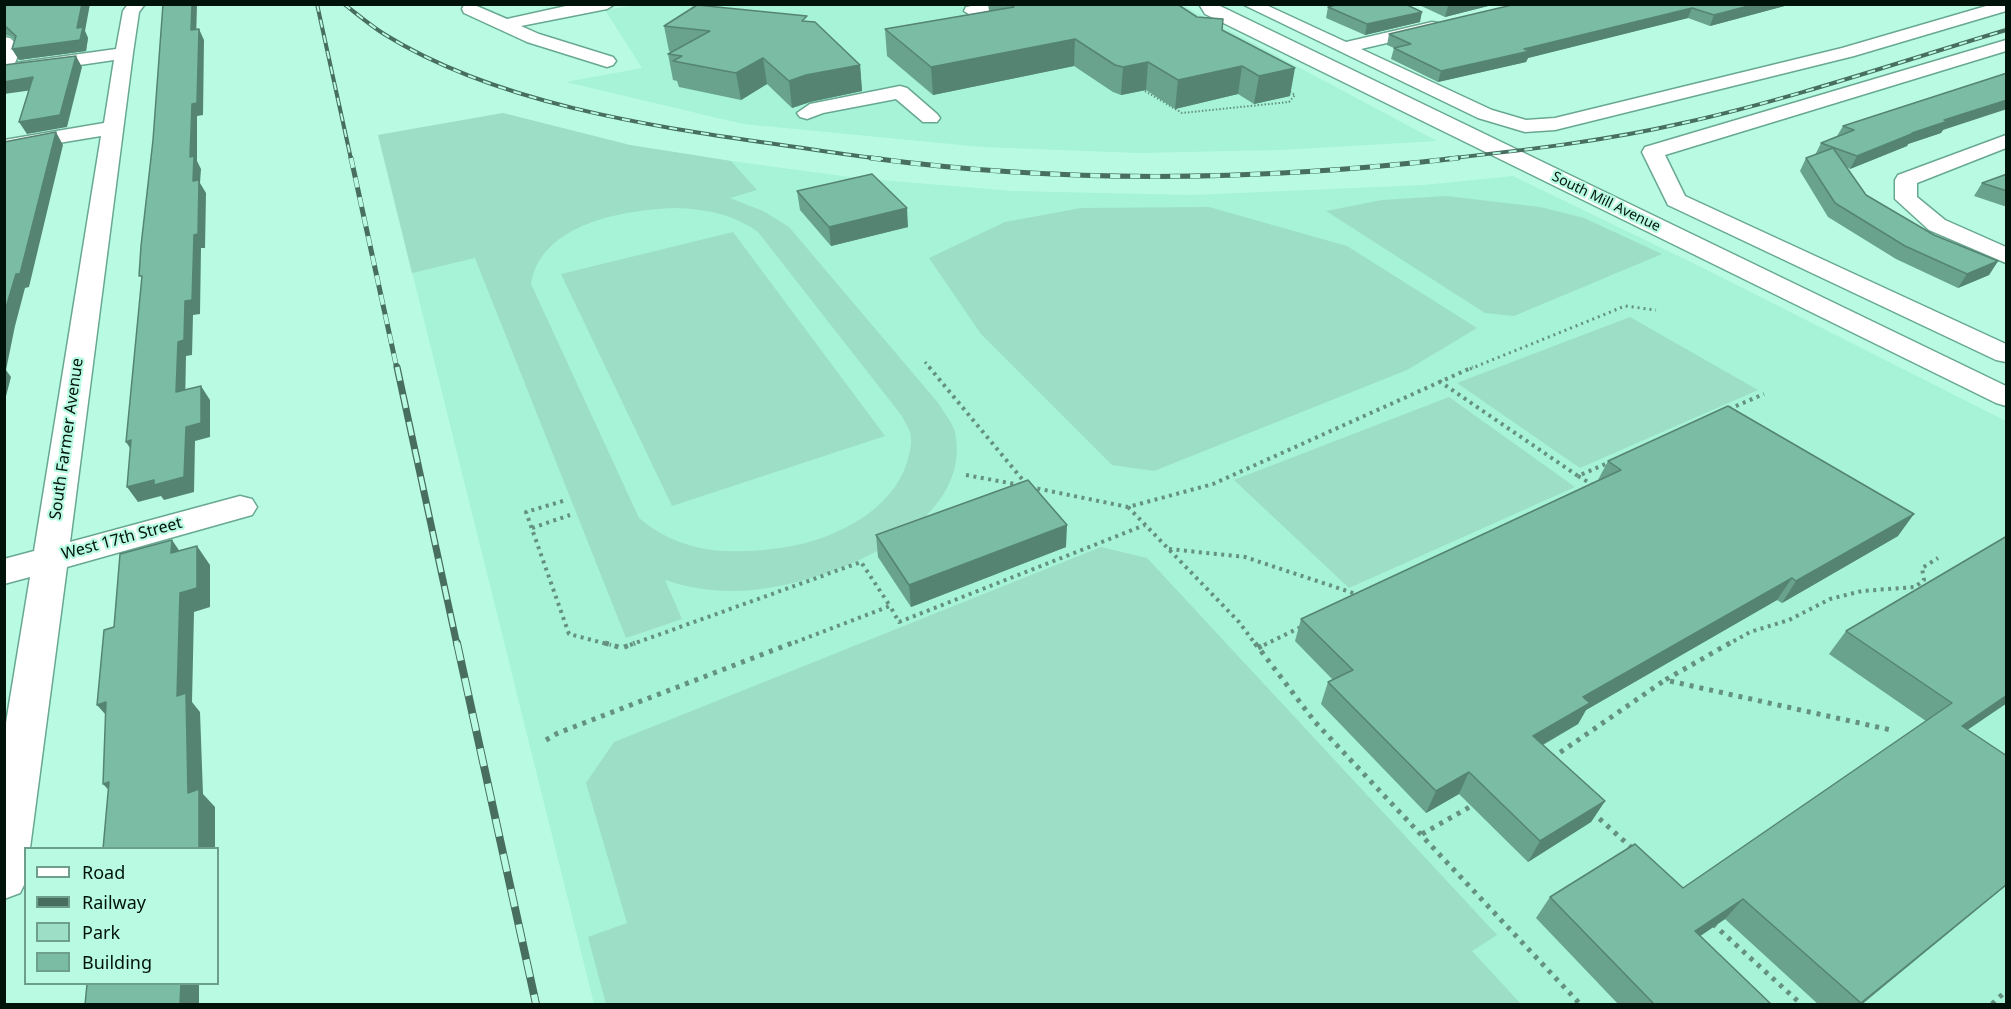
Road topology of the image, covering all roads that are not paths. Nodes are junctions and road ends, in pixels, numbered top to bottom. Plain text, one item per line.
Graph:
1 (137, 4) edge
2 (607, 4) edge
3 (1207, 4) edge
4 (1225, 4) edge
5 (1250, 4) edge
6 (2007, 6) edge
7 (992, 8) edge
8 (470, 9) dead end
9 (972, 11) dead end
10 (1421, 15) edge
11 (506, 25) junction
12 (4, 42) edge
13 (2007, 45) edge
14 (1344, 48) junction
15 (568, 50) junction
16 (124, 53) junction
17 (542, 60) dead end
18 (607, 61) dead end
19 (4, 69) edge
20 (807, 113) dead end
21 (930, 118) dead end
22 (113, 128) junction
23 (2007, 141) edge
24 (4, 146) edge
25 (2007, 256) edge
26 (2007, 354) edge
27 (2007, 374) edge
28 (2007, 397) edge
29 (240, 507) dead end
30 (49, 559) junction
31 (4, 572) edge
32 (17, 710) edge
33 (4, 878) edge

1 - 16 street, South Farmer Avenue
2 - 11 street
3 - 28 street, South Mill Avenue
4 - 27 street, South Mill Avenue
5 - 14 street
6 - 14 street
7 - 9 street
8 - 11 street
10 - 14 street
11 - 15 street
12 - 19 street
13 - 26 street
15 - 17 street
15 - 18 street
16 - 19 street
16 - 22 street, South Farmer Avenue
20 - 21 street
22 - 24 street
22 - 30 street, South Farmer Avenue
23 - 25 street
29 - 30 street, West 17th Street
30 - 31 street, West 17th Street
30 - 32 street, South Farmer Avenue
32 - 33 street, South Farmer Avenue

